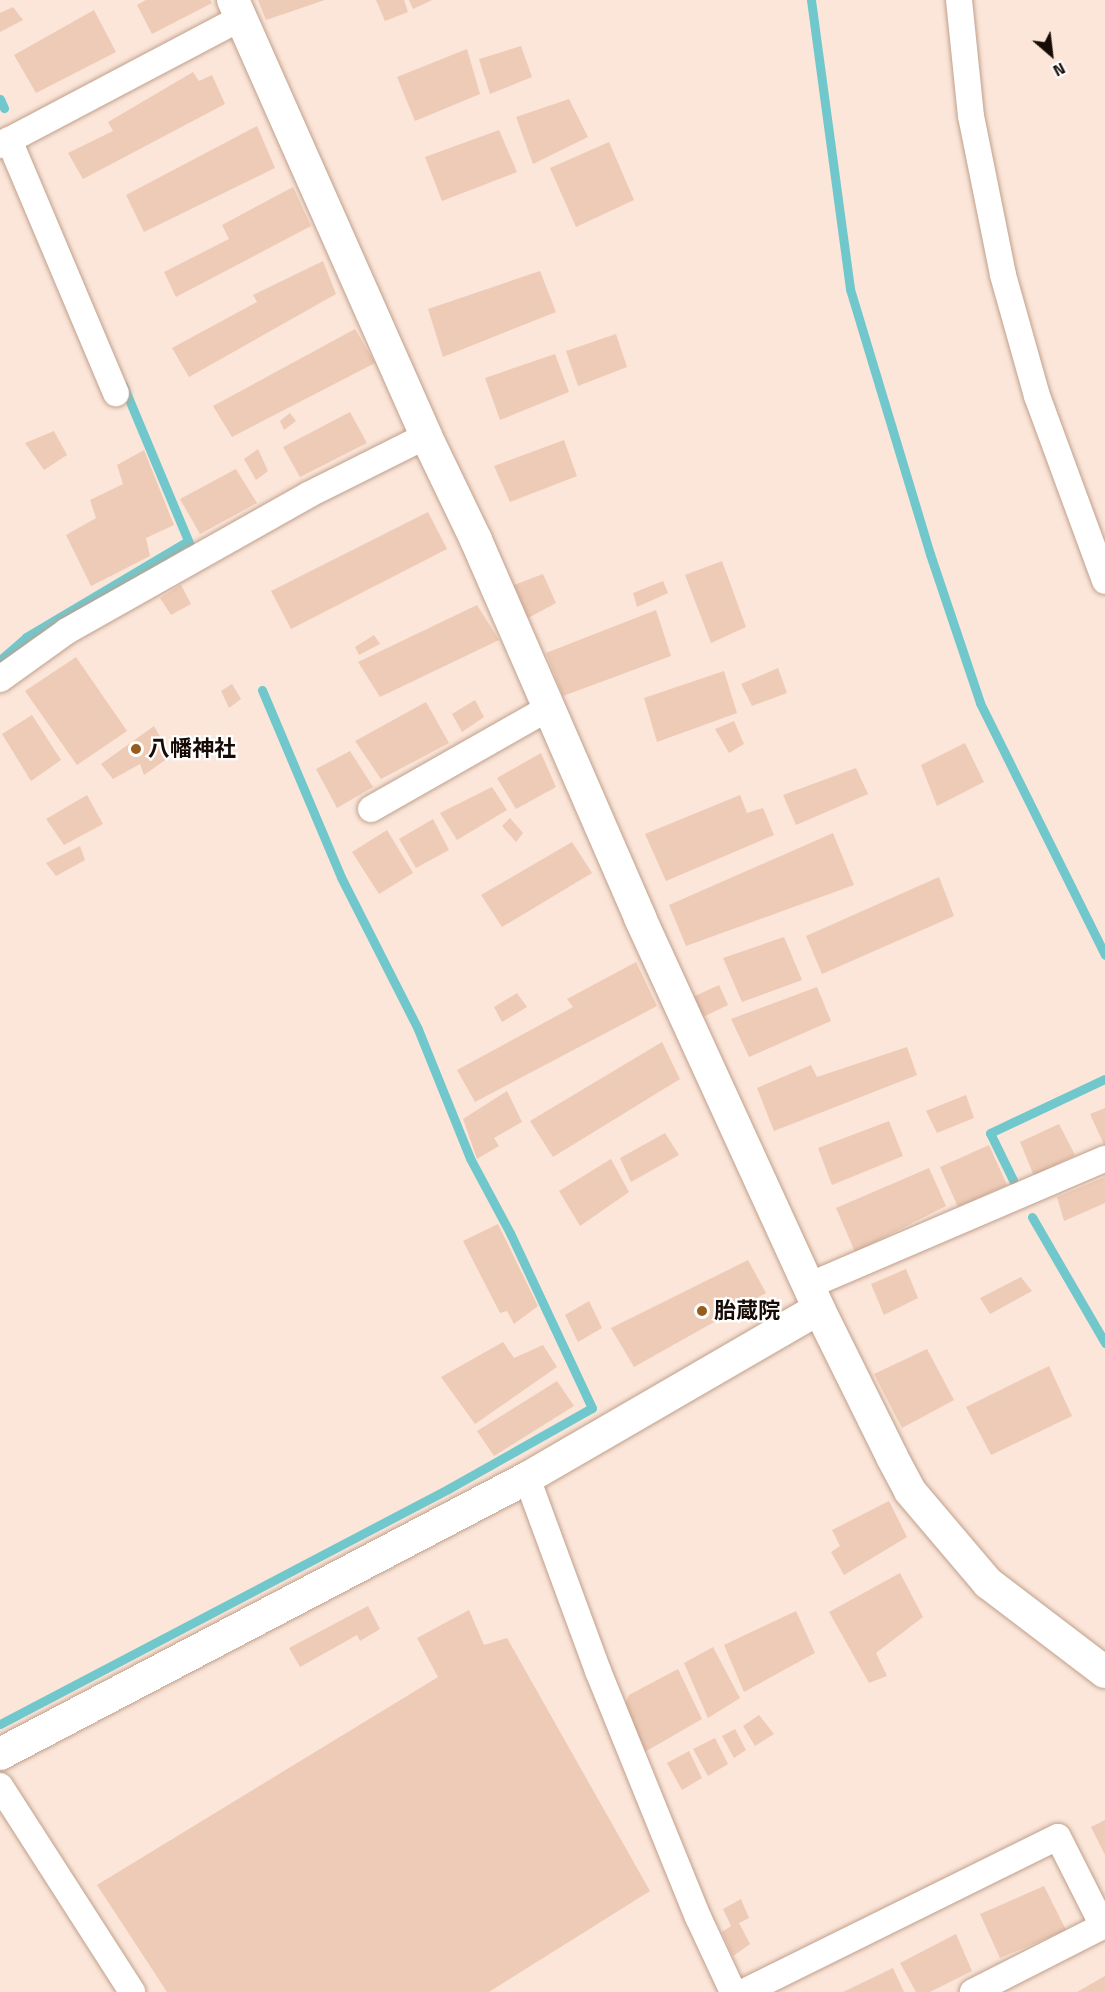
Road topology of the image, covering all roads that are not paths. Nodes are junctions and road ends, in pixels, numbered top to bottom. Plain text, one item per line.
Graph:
1 (959, 0) edge
2 (237, 9) edge
3 (5, 142) edge
4 (116, 393) dead end
5 (426, 436) junction
6 (1105, 580) edge
7 (0, 679) edge
8 (549, 708) junction
9 (371, 809) dead end
10 (1105, 1159) edge
11 (813, 1297) junction
12 (527, 1478) junction
13 (1105, 1672) edge
14 (0, 1754) edge
15 (0, 1786) edge
16 (132, 1992) edge
17 (733, 1992) edge
18 (744, 1992) edge
19 (973, 1992) edge

1 - 6 street
2 - 3 street
2 - 5 street
3 - 4 street
5 - 7 street
5 - 8 street
8 - 9 street
8 - 11 street
10 - 11 street
11 - 12 street
11 - 13 street
12 - 14 street
12 - 17 street
15 - 16 street
18 - 19 street

